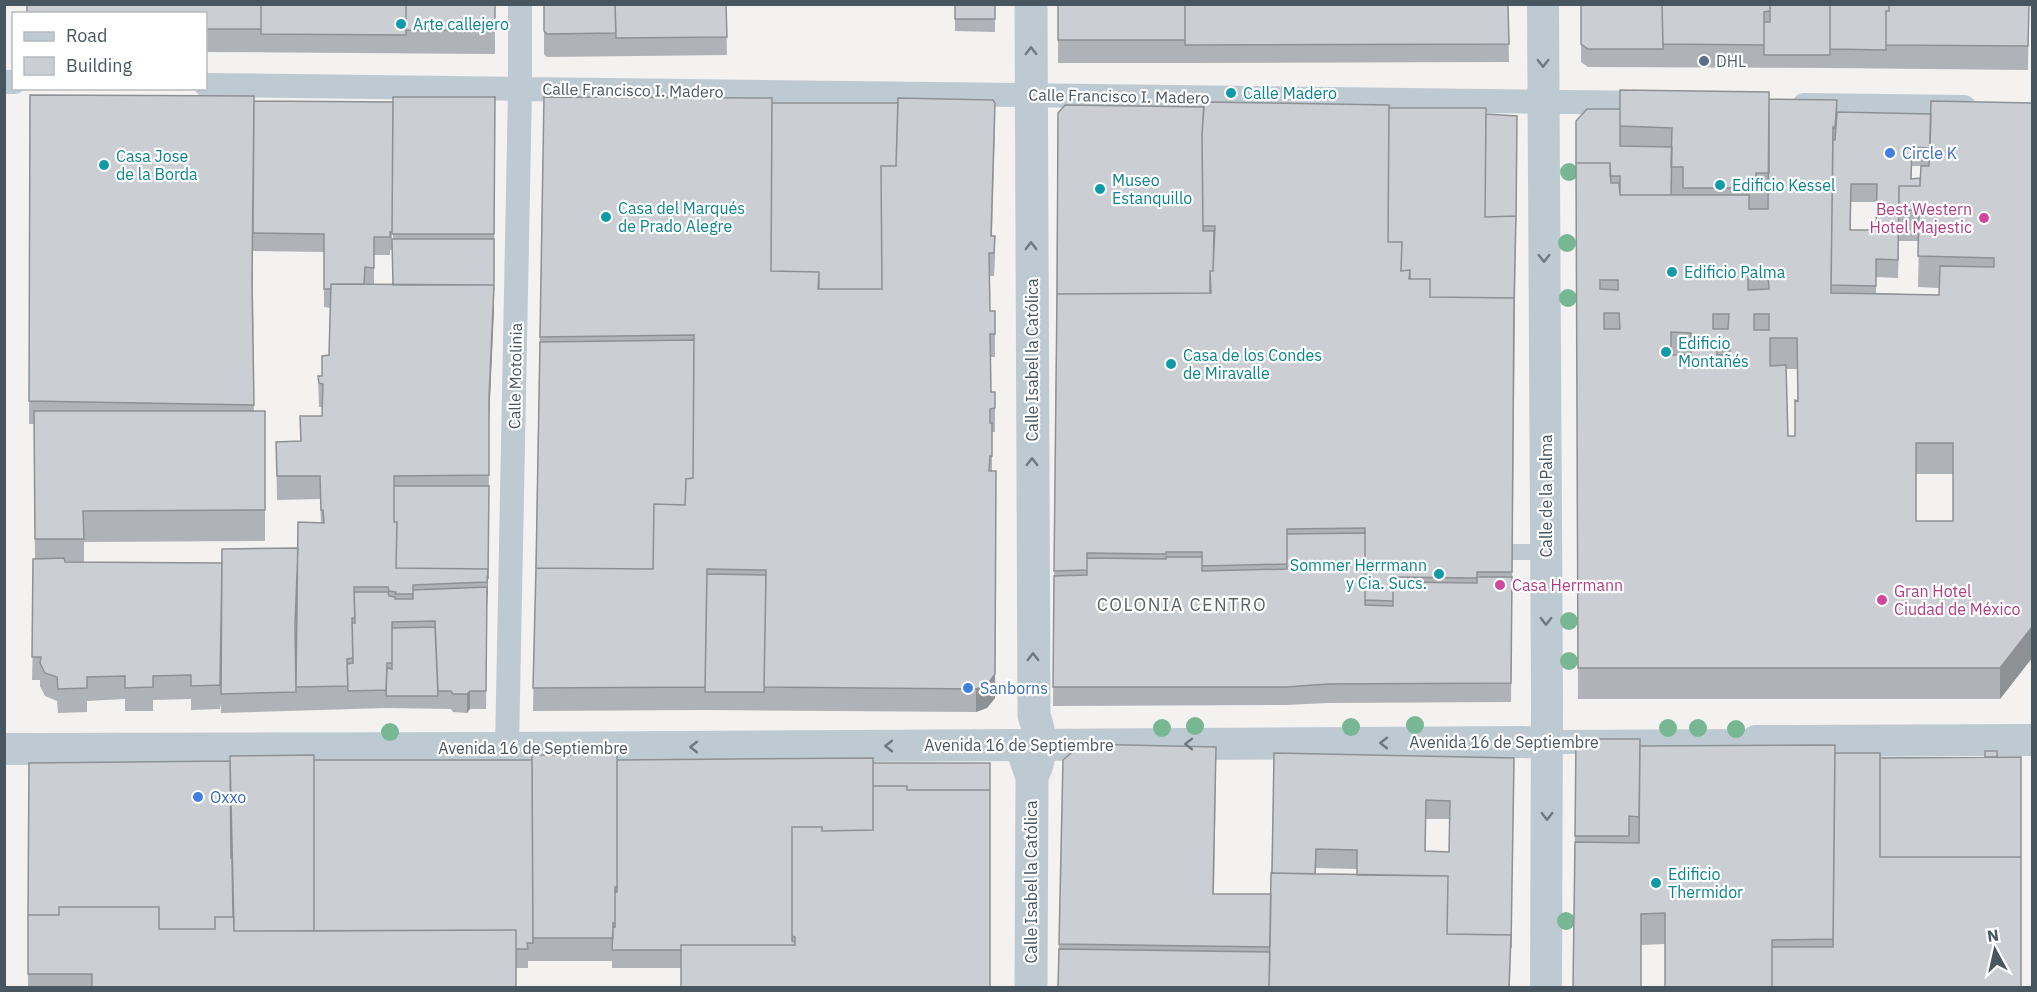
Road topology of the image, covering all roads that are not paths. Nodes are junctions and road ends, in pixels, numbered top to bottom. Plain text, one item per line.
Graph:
1 (520, 4) edge
2 (1031, 4) edge
3 (1543, 4) edge
4 (207, 85) edge
5 (520, 89) junction
6 (1030, 95) junction
7 (1544, 101) junction
8 (1678, 103) edge
9 (1785, 104) edge
10 (1985, 107) edge
11 (1512, 552) edge
12 (1546, 552) junction
13 (1033, 735) junction
14 (2032, 740) edge
15 (1547, 741) junction
16 (1756, 741) joint
17 (507, 748) junction
18 (4, 749) edge
19 (1031, 987) edge
20 (1546, 987) edge

1 - 5 street, Calle Motolinia
6 -> 2 street, Calle Isabel la Católica
3 -> 7 street, Calle de la Palma
4 - 5 street, Calle Francisco I. Madero
5 - 6 street, Calle Francisco I. Madero
5 - 17 street, Calle Motolinia
6 - 7 street, Calle Francisco I. Madero
13 -> 6 street, Calle Isabel la Católica
7 - 8 street, Calle Francisco I. Madero
7 -> 12 street, Calle de la Palma
9 - 10 street
11 - 12 lane
12 -> 15 street, Calle de la Palma
15 -> 13 street, Avenida 16 de Septiembre
13 -> 17 street, Avenida 16 de Septiembre
13 - 19 street, Calle Isabel la Católica
14 - 16 street, Avenida 16 de Septiembre
15 - 16 street, Avenida 16 de Septiembre
15 -> 20 street, Calle de la Palma
17 - 18 street, Avenida 16 de Septiembre

